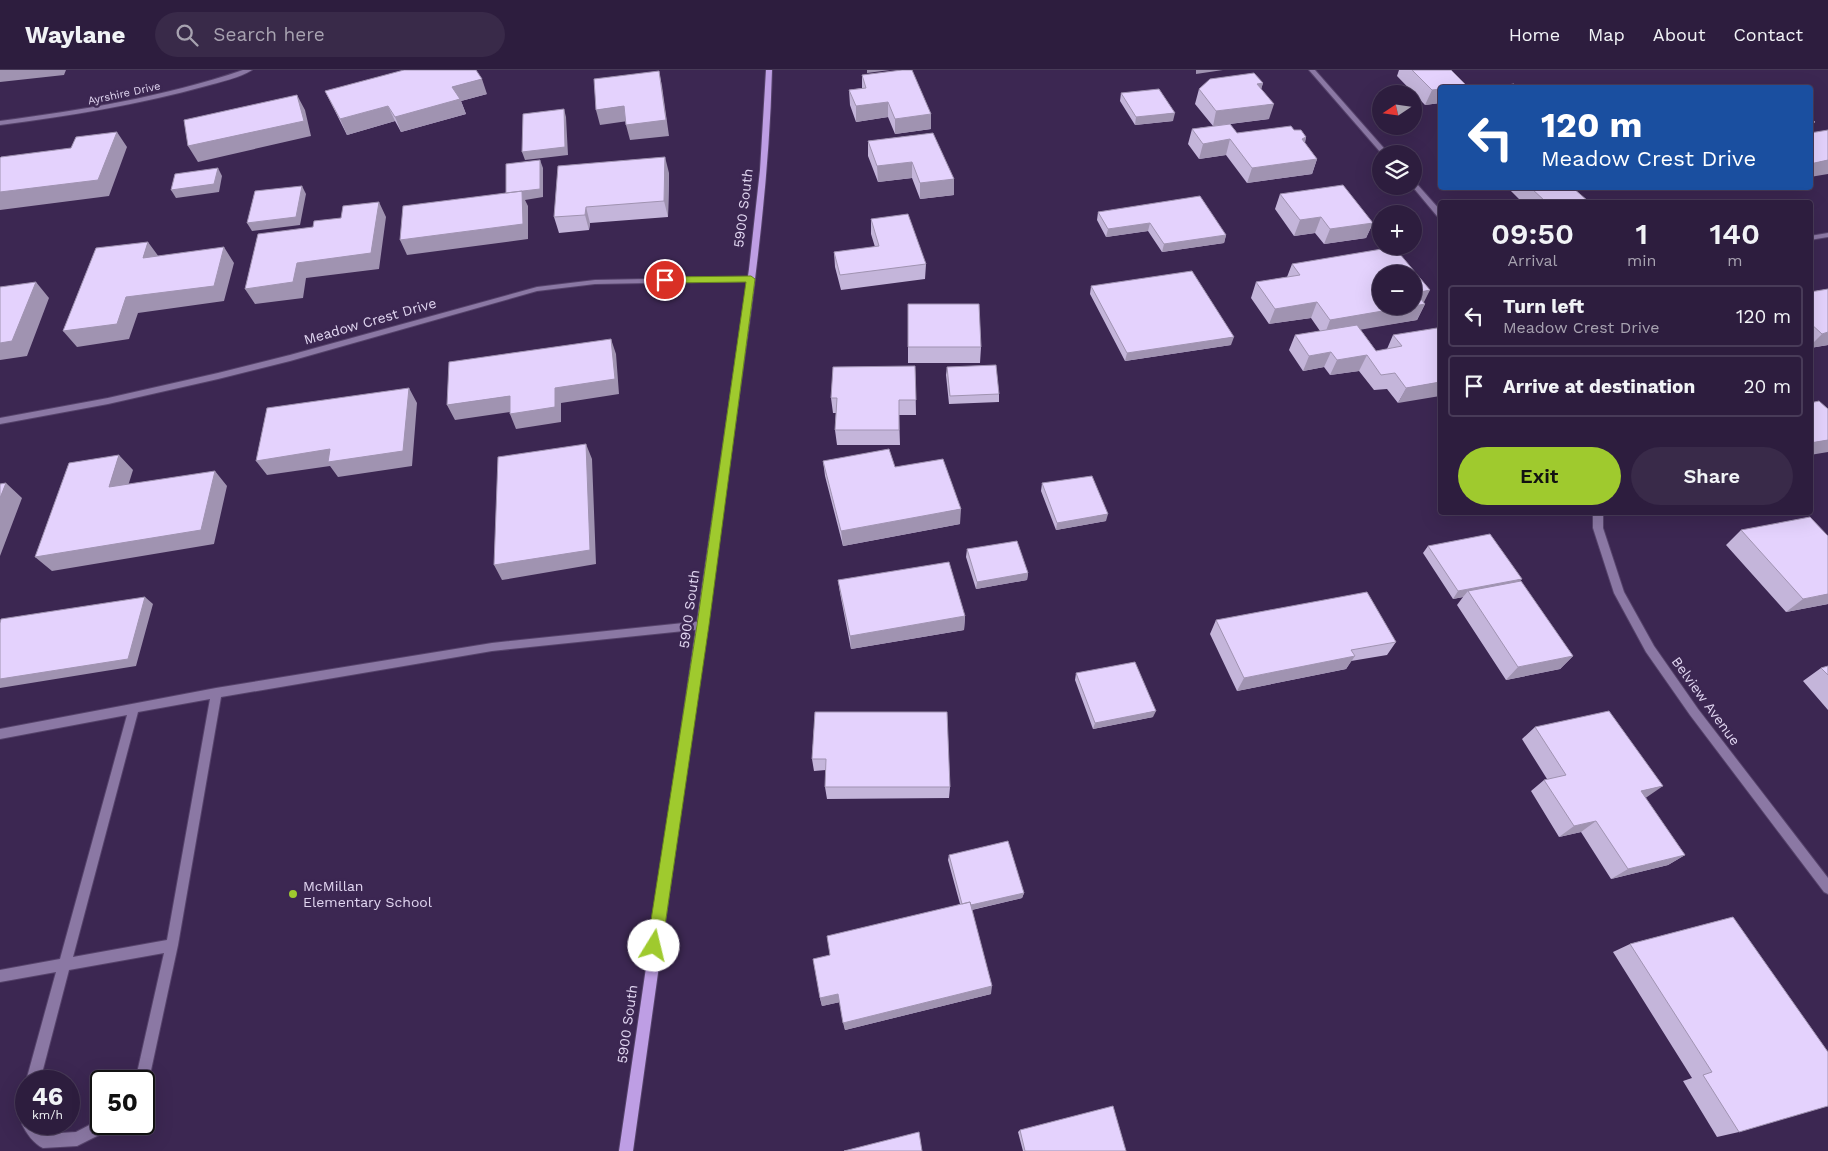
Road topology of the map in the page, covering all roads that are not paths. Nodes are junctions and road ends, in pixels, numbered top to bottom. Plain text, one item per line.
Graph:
1 (249, 70) edge
2 (769, 70) edge
3 (1312, 70) edge
4 (0, 123) edge
5 (1378, 145) edge
6 (1422, 193) edge
7 (1438, 212) edge
8 (1828, 235) edge
9 (1813, 238) edge
10 (751, 279) junction
11 (0, 421) edge
12 (1598, 515) edge
13 (703, 625) junction
14 (216, 693) junction
15 (134, 709) junction
16 (0, 734) edge
17 (1828, 888) edge
18 (172, 945) junction
19 (66, 965) junction
20 (0, 976) edge
21 (37, 1070) edge
22 (144, 1070) edge
23 (90, 1132) edge
24 (39, 1135) edge
25 (626, 1151) edge

1 - 4 street, Ayrshire Drive
2 - 10 main road, 5900 South
3 - 5 street
6 - 7 street
8 - 9 street
10 - 11 street, Meadow Crest Drive
10 - 13 main road, 5900 South
12 - 17 street, Belview Avenue
13 - 14 street
13 - 25 main road, 5900 South
14 - 15 street
14 - 18 street
15 - 16 street
15 - 19 street
18 - 19 street
18 - 22 street
19 - 20 street
19 - 21 street
23 - 24 street

